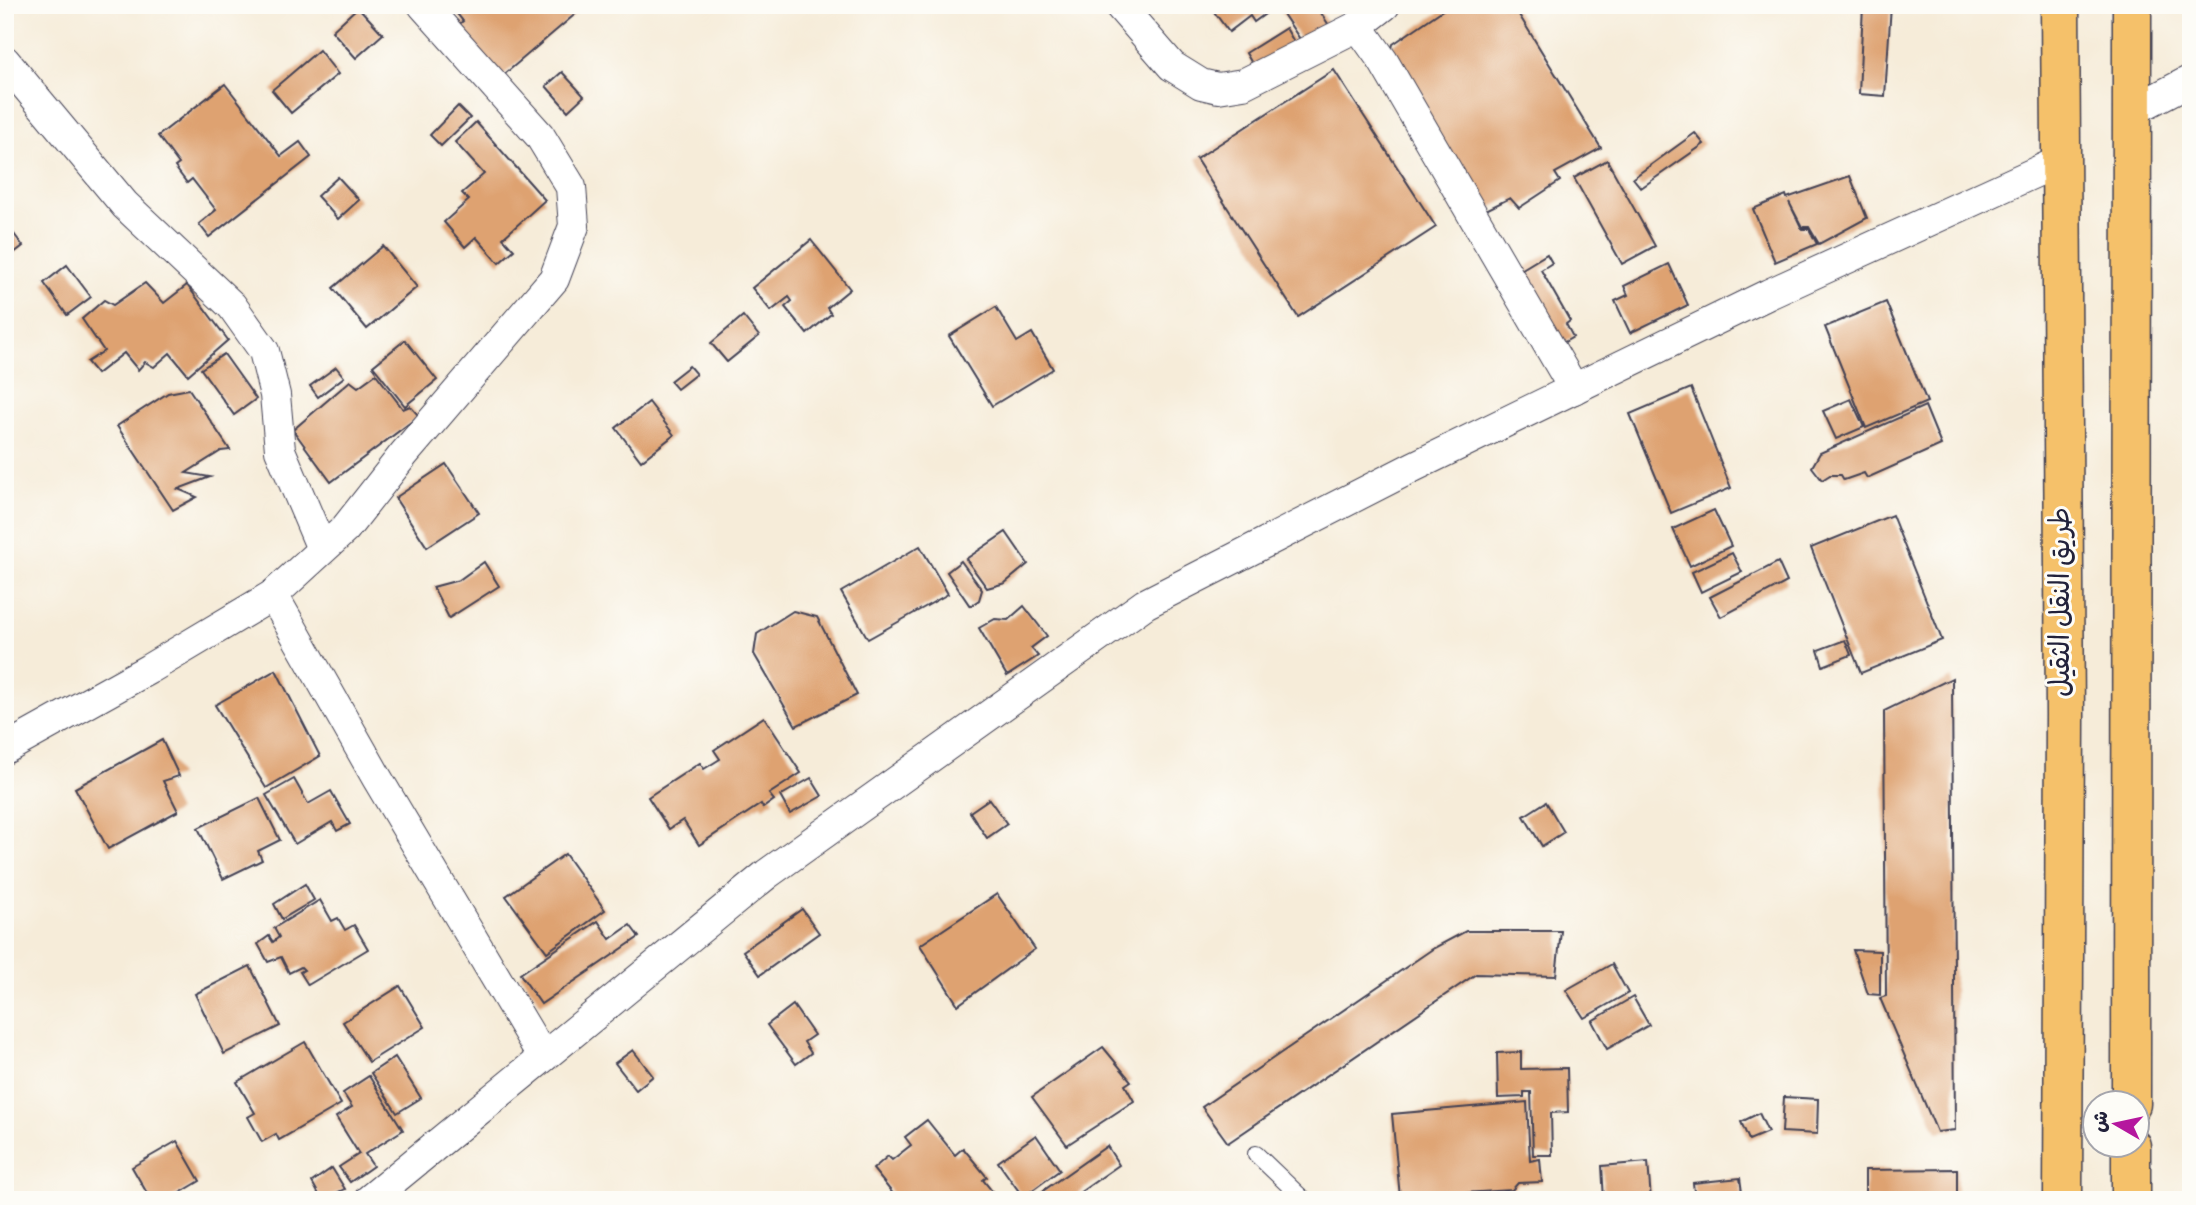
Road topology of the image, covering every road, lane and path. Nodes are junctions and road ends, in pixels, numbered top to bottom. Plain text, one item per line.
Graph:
1 (423, 5) edge
2 (1119, 5) edge
3 (1385, 5) edge
4 (2060, 5) edge
5 (2132, 5) edge
6 (1358, 26) junction
7 (5, 61) edge
8 (2191, 80) edge
9 (2134, 110) junction
10 (2060, 161) junction
11 (1574, 389) junction
12 (321, 549) junction
13 (273, 595) junction
14 (5, 749) edge
15 (543, 1057) junction
16 (2130, 1090) edge
17 (1256, 1154) dead end
18 (2131, 1160) edge
19 (369, 1200) edge
20 (1304, 1200) edge
21 (2063, 1200) edge
22 (2131, 1200) edge

1 - 12 street
2 - 6 street
3 - 6 street
4 - 10 highway, طريق النقل الثقيل
5 - 9 highway
6 - 11 street
7 - 12 street
8 - 9 street
9 - 16 highway
10 - 11 street
10 - 21 highway, طريق النقل الثقيل
11 - 15 street
12 - 13 street
13 - 14 street
13 - 15 street
15 - 19 street
17 - 20 lane
18 - 22 highway

